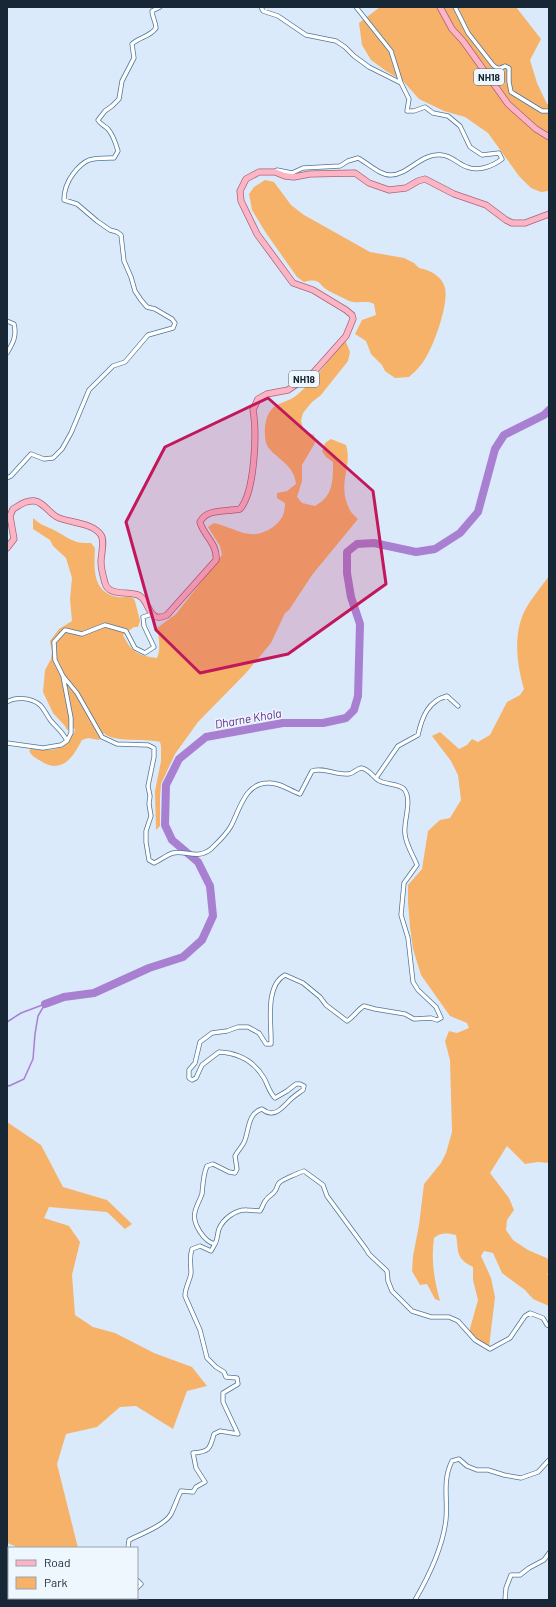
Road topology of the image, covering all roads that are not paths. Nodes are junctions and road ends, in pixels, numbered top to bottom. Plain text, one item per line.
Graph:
1 (160, 7) edge
2 (261, 7) edge
3 (356, 7) edge
4 (440, 7) edge
5 (455, 7) edge
6 (401, 83) junction
7 (549, 111) edge
8 (549, 137) edge
9 (275, 172) junction
10 (549, 214) edge
11 (7, 321) edge
12 (7, 353) edge
13 (7, 478) edge
14 (9, 520) edge
15 (7, 548) edge
16 (152, 614) junction
17 (63, 676) junction
18 (7, 702) edge
19 (458, 706) dead end
20 (67, 741) junction
21 (7, 743) edge
22 (376, 778) junction
23 (215, 1244) junction
24 (549, 1326) edge
25 (549, 1460) edge
26 (128, 1547) edge
27 (549, 1553) edge
28 (415, 1600) edge
29 (505, 1600) edge

1 - 13 street
2 - 6 street
3 - 6 street
4 - 8 main road, NH18
5 - 7 street
6 - 9 street
9 - 10 main road, NH18
9 - 16 main road, NH18
11 - 12 street
14 - 15 main road
14 - 16 main road
16 - 17 street
17 - 20 street
17 - 22 street
18 - 20 street
19 - 22 street
20 - 21 street
22 - 23 street
23 - 24 street
23 - 26 street
25 - 28 street
27 - 29 street

